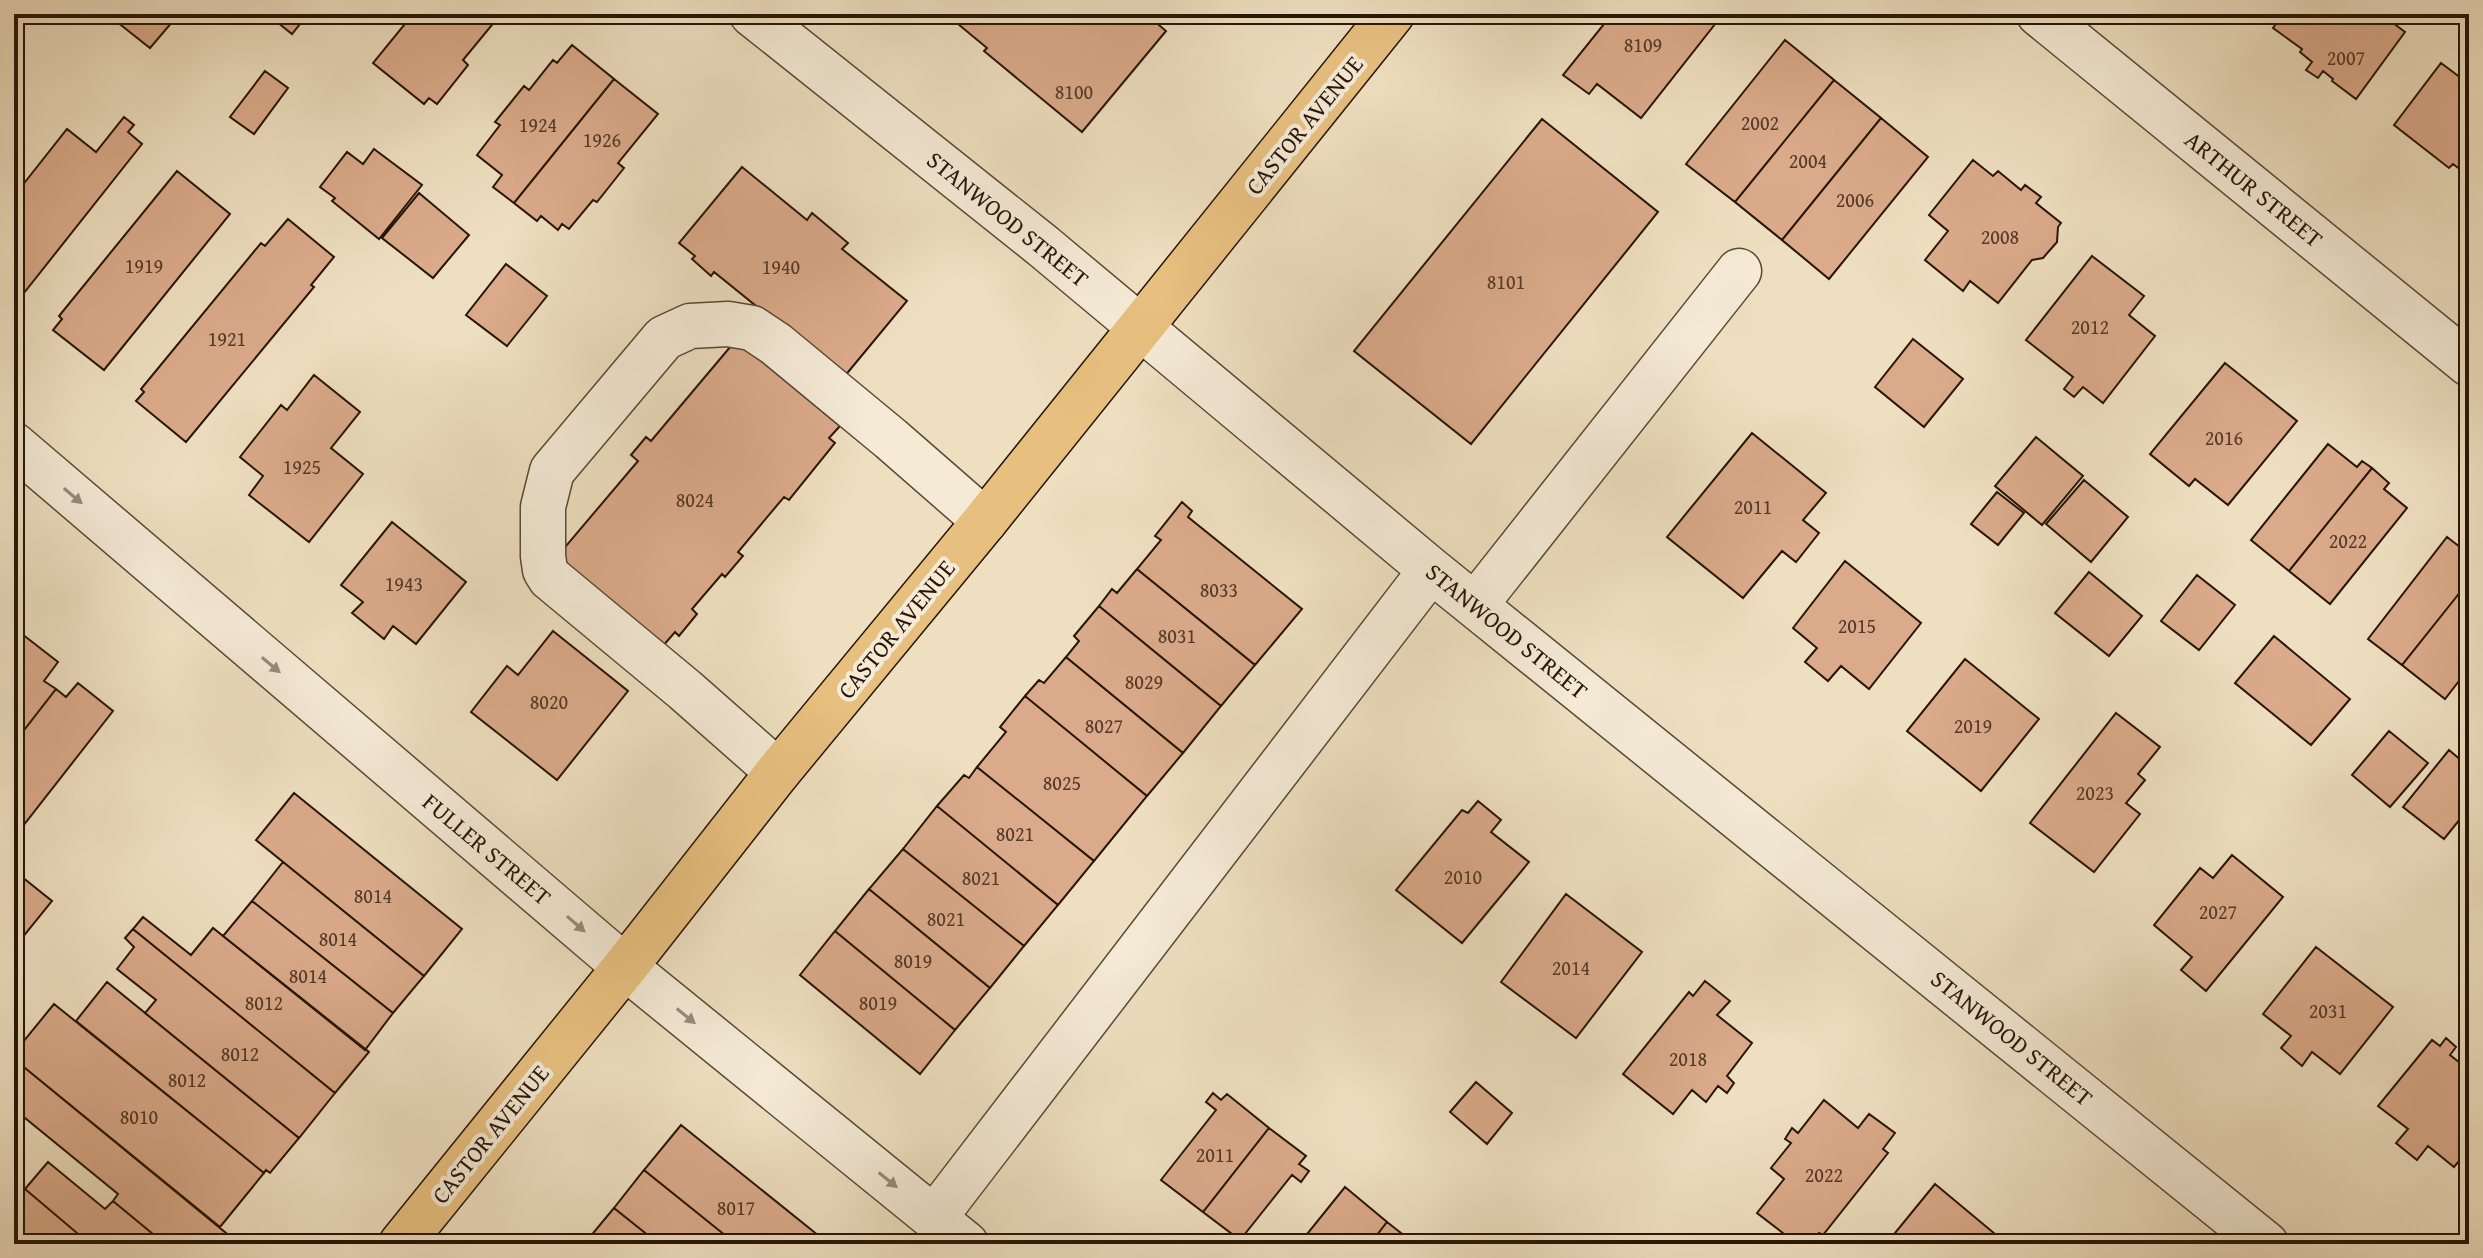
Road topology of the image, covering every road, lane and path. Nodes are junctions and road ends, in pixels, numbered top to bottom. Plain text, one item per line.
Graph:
1 (752, 14) edge
2 (1392, 14) edge
3 (2039, 14) edge
4 (1739, 271) dead end
5 (1141, 327) junction
6 (2469, 364) edge
7 (14, 445) edge
8 (985, 521) junction
9 (1431, 570) junction
10 (1475, 605) junction
11 (778, 772) junction
12 (625, 967) junction
13 (950, 1231) edge
14 (401, 1244) edge
15 (2266, 1244) edge

1 - 5 street, STANWOOD STREET
2 - 5 main road, CASTOR AVENUE
3 - 6 street, ARTHUR STREET
4 - 10 street
5 - 8 main road, CASTOR AVENUE
5 - 9 street, STANWOOD STREET
7 -> 12 street, FULLER STREET
8 - 11 main road, CASTOR AVENUE
8 - 11 street
9 - 10 street, STANWOOD STREET
9 - 13 street
10 - 15 street, STANWOOD STREET
11 - 12 main road, CASTOR AVENUE
12 -> 13 street, FULLER STREET
12 - 14 main road, CASTOR AVENUE

